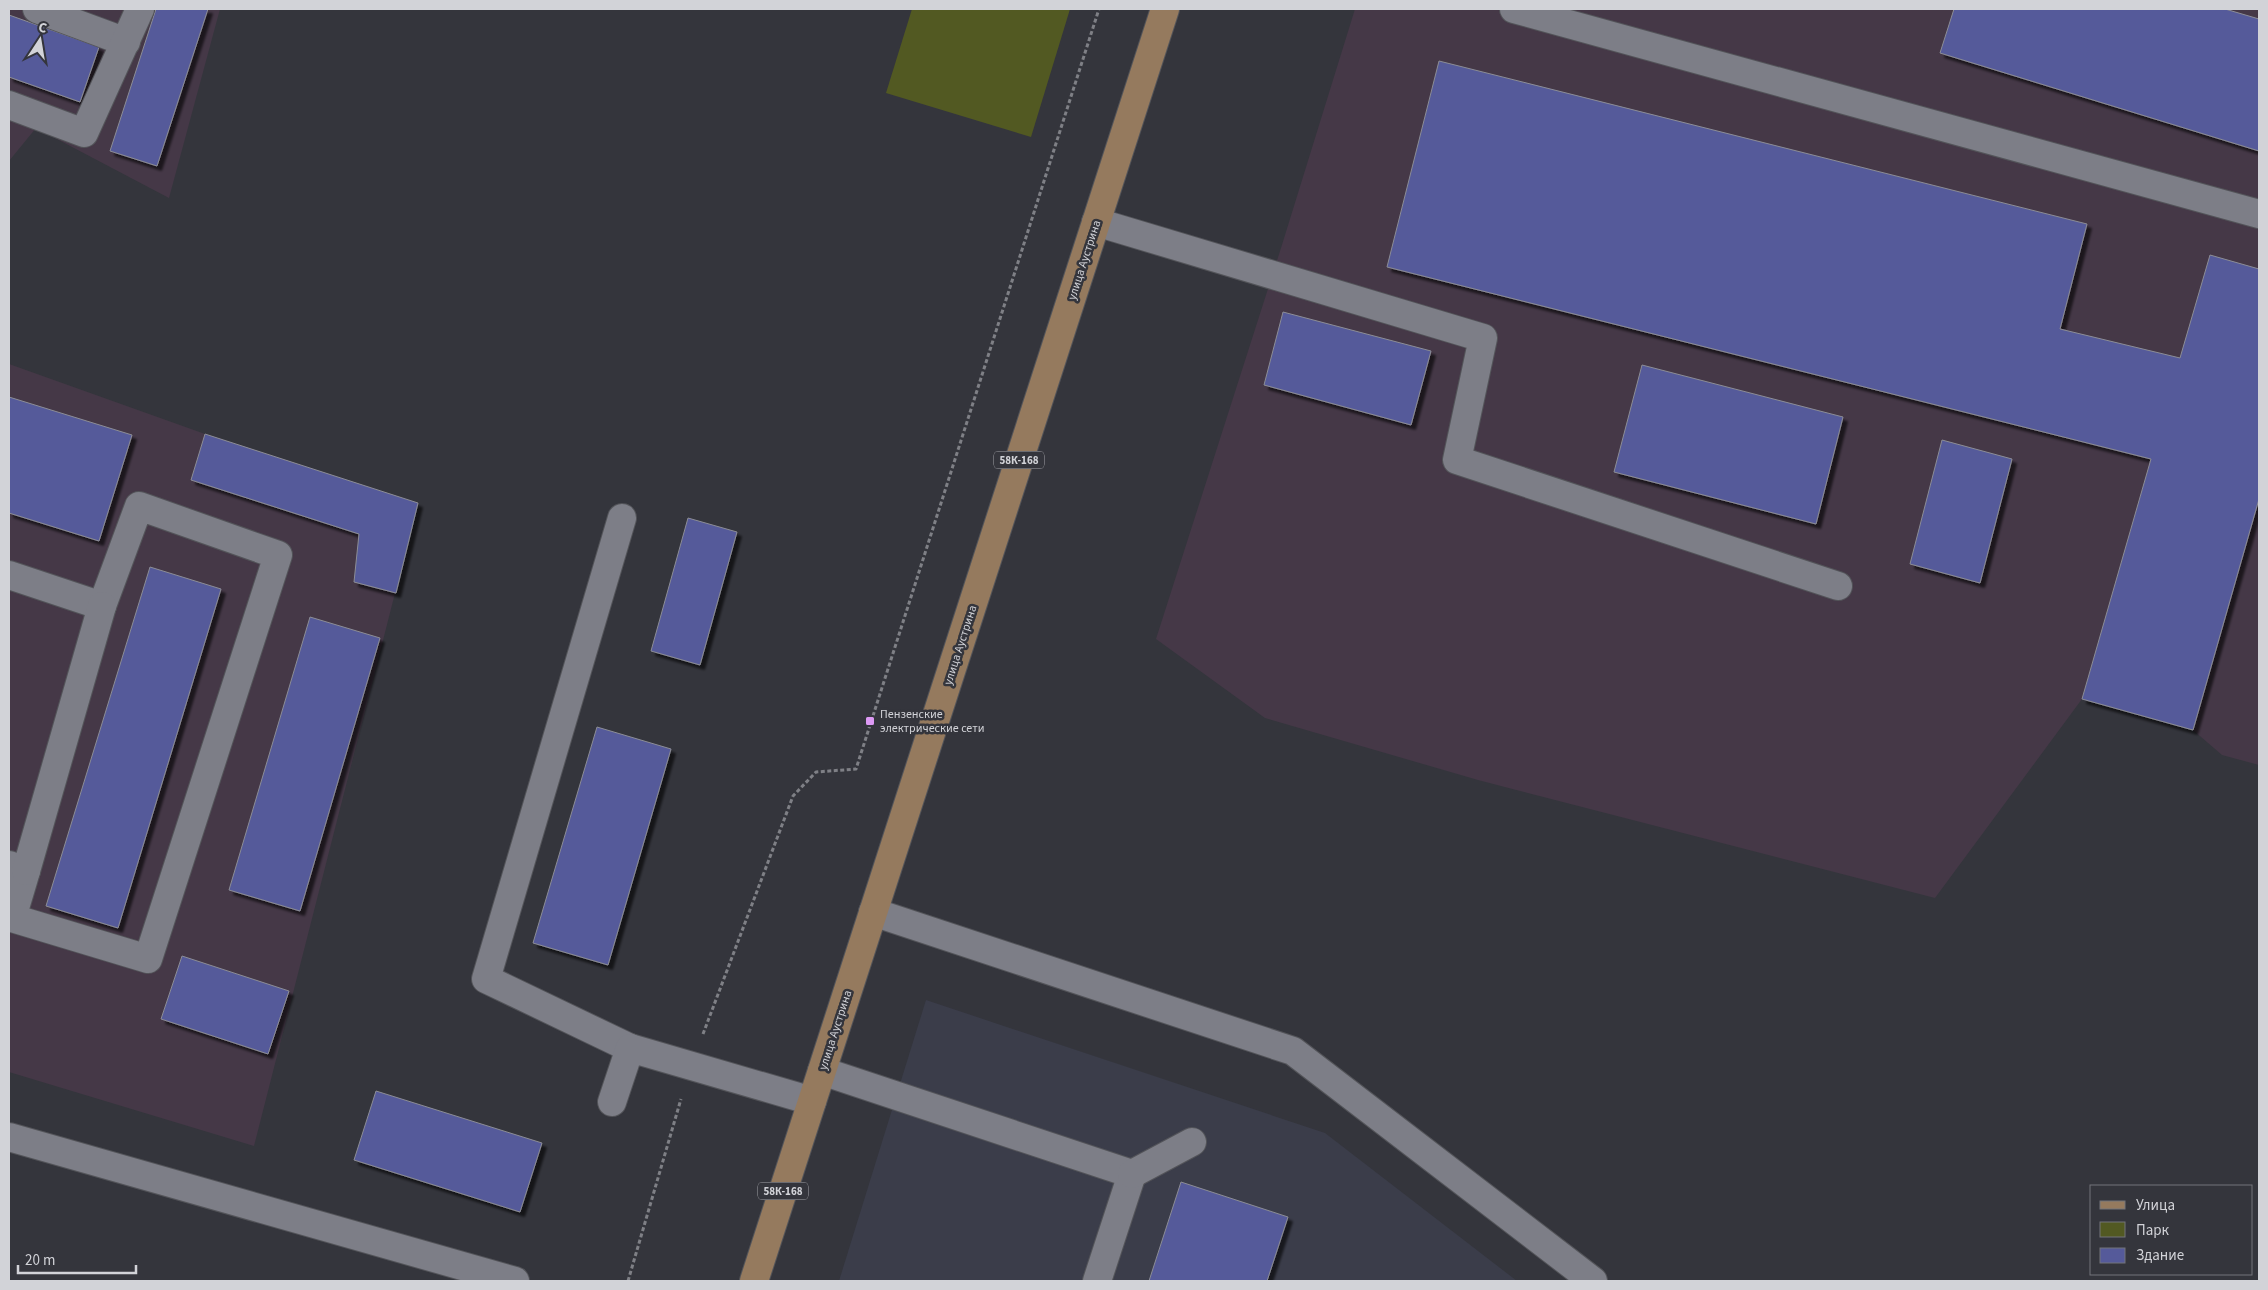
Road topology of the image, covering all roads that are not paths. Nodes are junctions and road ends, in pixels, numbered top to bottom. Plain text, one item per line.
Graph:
1 (36, 9) edge
2 (140, 9) edge
3 (1165, 9) edge
4 (1514, 9) edge
5 (126, 42) junction
6 (9, 106) edge
7 (2259, 214) edge
8 (1096, 222) junction
9 (622, 518) dead end
10 (9, 575) edge
11 (1838, 586) dead end
12 (102, 606) junction
13 (17, 868) edge
14 (873, 912) junction
15 (10, 923) edge
16 (630, 1048) junction
17 (822, 1071) junction
18 (812, 1101) junction
19 (612, 1102) dead end
20 (9, 1137) edge
21 (1192, 1142) dead end
22 (1132, 1174) junction
23 (515, 1281) edge
24 (754, 1281) edge
25 (1097, 1281) edge
26 (1594, 1281) edge

1 - 5 lane
2 - 5 lane
3 - 8 main road, улица Аустрина / 58К-168
4 - 7 lane
5 - 6 lane
8 - 11 lane
8 - 14 main road, улица Аустрина / 58К-168
9 - 16 lane
10 - 12 lane
12 - 13 lane
12 - 15 lane
13 - 15 lane
14 - 17 main road, улица Аустрина / 58К-168
14 - 26 lane
16 - 18 lane
16 - 19 lane
17 - 18 main road, улица Аустрина / 58К-168
17 - 22 lane
18 - 24 main road, улица Аустрина / 58К-168
20 - 23 lane
21 - 22 lane
22 - 25 lane

